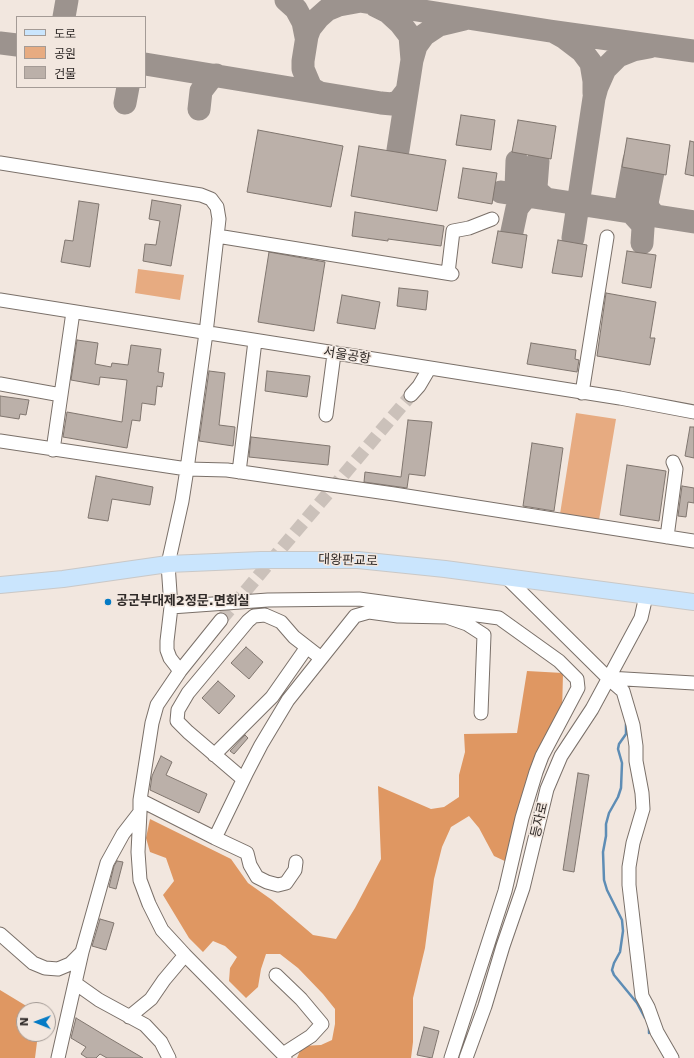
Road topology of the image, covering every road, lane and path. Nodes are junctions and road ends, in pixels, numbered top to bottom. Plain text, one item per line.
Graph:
1 (0, 163) edge
2 (492, 218) dead end
3 (217, 236) junction
4 (607, 237) dead end
5 (0, 300) edge
6 (73, 312) junction
7 (206, 333) junction
8 (255, 341) junction
9 (334, 354) junction
10 (429, 369) junction
11 (0, 384) edge
12 (582, 392) junction
13 (61, 394) junction
14 (411, 395) tunnel mouth
15 (694, 412) edge
16 (326, 415) dead end
17 (0, 441) edge
18 (53, 450) junction
19 (673, 462) dead end
20 (187, 469) junction
21 (239, 472) junction
22 (667, 537) junction
23 (694, 541) edge
24 (168, 564) junction
25 (507, 578) junction
26 (0, 585) edge
27 (646, 596) junction
28 (694, 602) edge
29 (171, 607) junction
30 (221, 620) tunnel mouth
31 (307, 647) junction
32 (321, 658) junction
33 (180, 670) junction
34 (608, 678) junction
35 (694, 683) edge
36 (480, 713) dead end
37 (214, 754) junction
38 (243, 779) junction
39 (140, 806) junction
40 (215, 838) junction
41 (296, 862) dead end
42 (0, 934) edge
43 (82, 952) junction
44 (184, 955) junction
45 (276, 975) dead end
46 (75, 983) junction
47 (129, 1017) junction
48 (284, 1056) edge
49 (58, 1058) edge
50 (169, 1058) edge
51 (451, 1058) edge
52 (466, 1058) edge
53 (672, 1058) edge

1 - 3 street
2 - 3 street
3 - 7 street
4 - 12 street
5 - 6 street, 서울공항
6 - 7 street, 서울공항
6 - 13 street
7 - 8 street, 서울공항
7 - 20 street
8 - 9 street, 서울공항
8 - 21 street
9 - 10 street, 서울공항
9 - 16 street
10 - 12 street, 서울공항
10 - 14 street
11 - 13 street
12 - 15 street, 서울공항
13 - 18 street
17 - 18 street
18 - 20 street
19 - 22 street
20 - 21 street
20 - 24 street
21 - 22 street
22 - 23 street
24 - 25 main road, 대왕판교로
24 - 26 main road, 대왕판교로
24 - 29 street
25 - 27 main road, 대왕판교로
25 - 34 street
27 - 28 main road, 대왕판교로
27 - 34 street, 등자로
29 - 33 street
29 - 51 street
30 - 33 street
31 - 32 street
31 - 37 street
31 - 37 street
32 - 36 street
32 - 38 street
33 - 39 street
34 - 35 street
34 - 52 street, 등자로
34 - 53 street
37 - 38 street
38 - 40 street
39 - 40 street
39 - 43 street
39 - 44 street
40 - 41 street
42 - 43 street
43 - 46 street
44 - 47 street
44 - 48 street
45 - 48 street
46 - 47 street
46 - 49 street
47 - 50 street

